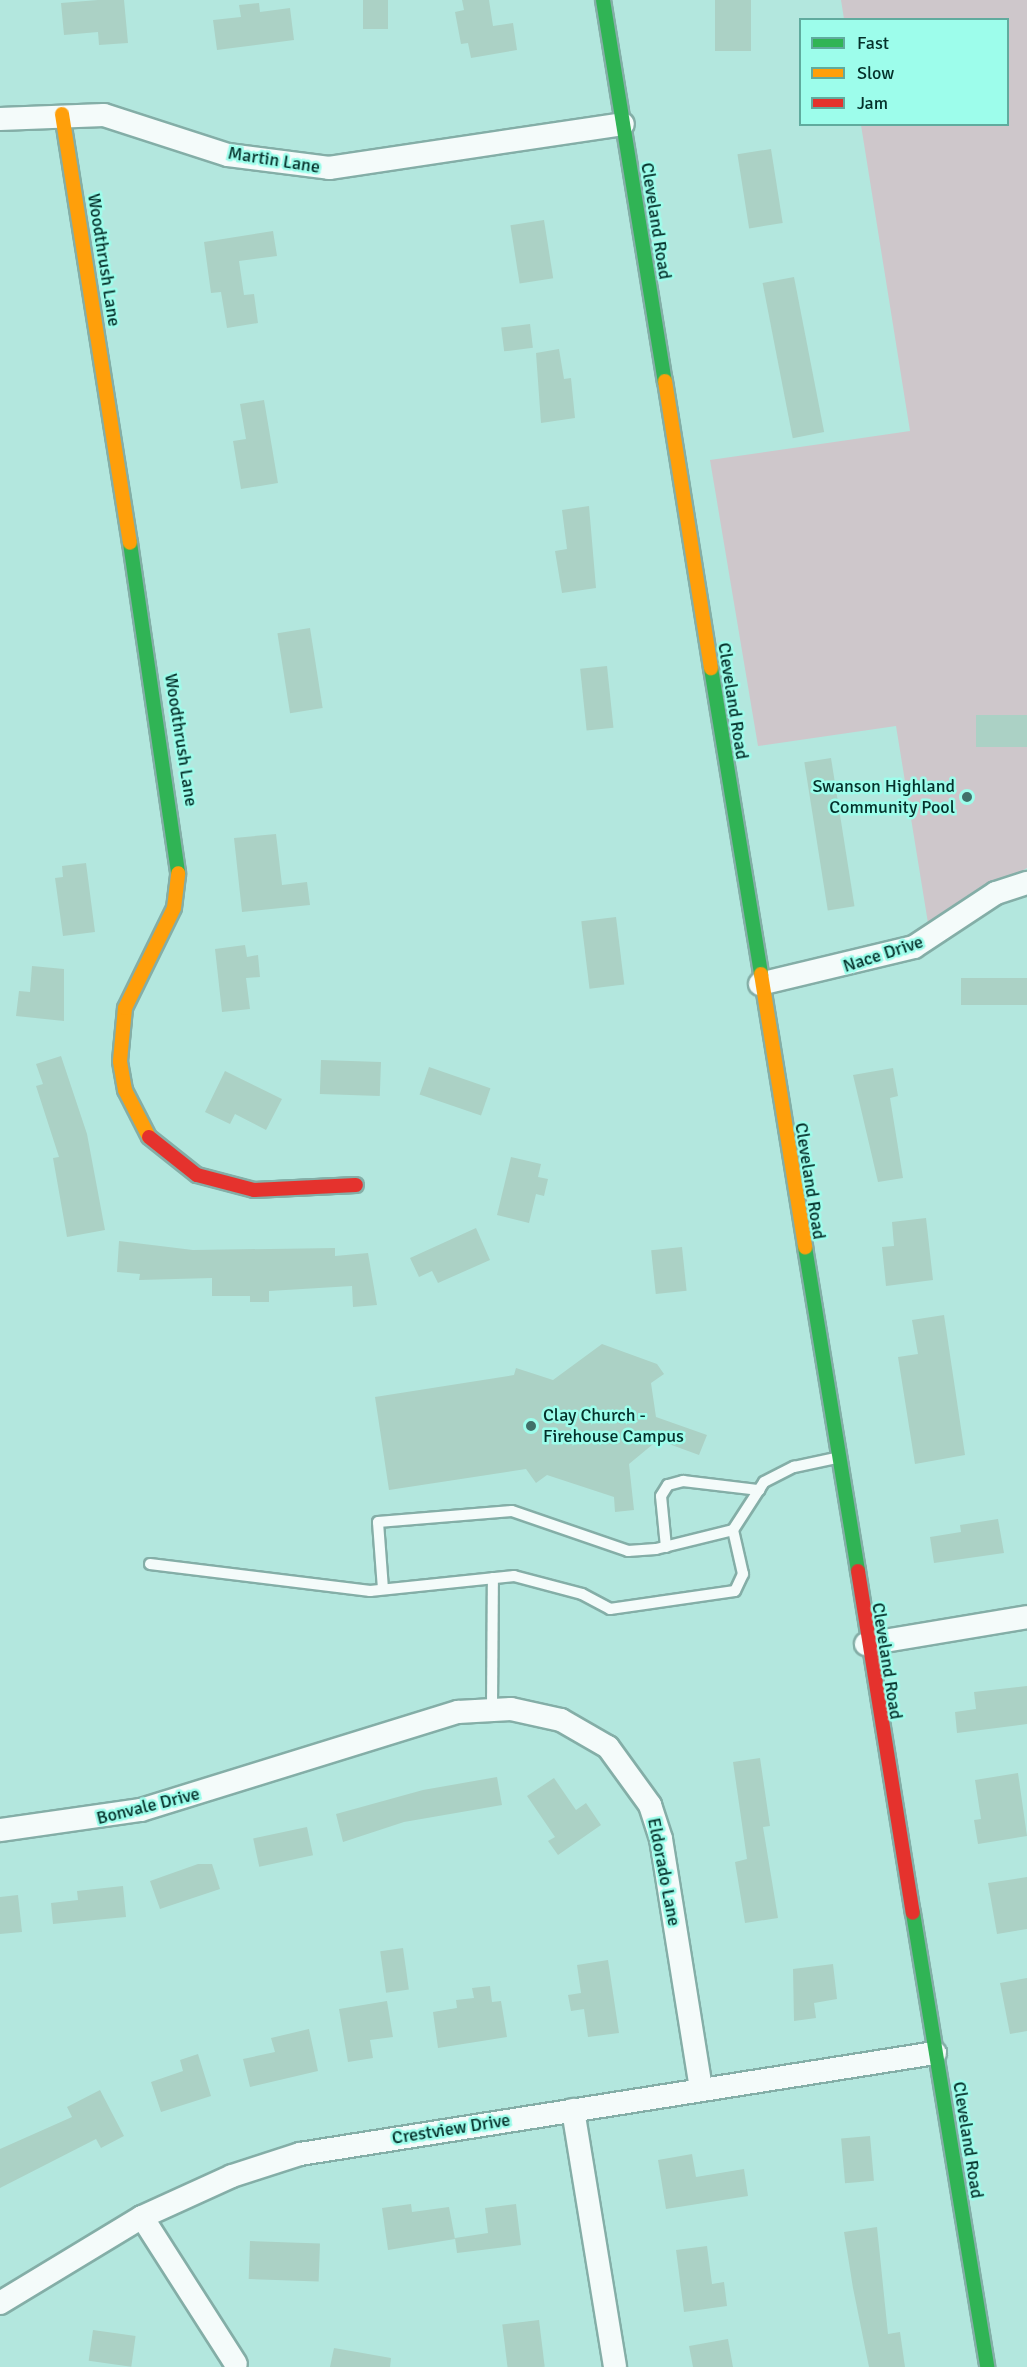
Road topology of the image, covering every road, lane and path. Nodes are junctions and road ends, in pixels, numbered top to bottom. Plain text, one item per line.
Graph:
1 (603, 0) edge
2 (62, 114) junction
3 (0, 119) edge
4 (623, 124) junction
5 (1027, 883) edge
6 (760, 984) junction
7 (356, 1185) dead end
8 (836, 1458) junction
9 (759, 1490) junction
10 (733, 1530) junction
11 (666, 1547) junction
12 (150, 1564) dead end
13 (493, 1578) junction
14 (383, 1589) junction
15 (1027, 1617) edge
16 (866, 1644) junction
17 (492, 1708) junction
18 (293, 1764) joint
19 (0, 1830) edge
20 (935, 2053) junction
21 (701, 2090) junction
22 (573, 2110) junction
23 (142, 2217) junction
24 (0, 2303) edge
25 (236, 2364) dead end
26 (615, 2367) edge
27 (987, 2367) edge

1 - 4 main road, Cleveland Road
2 - 3 street, Martin Lane
2 - 4 street, Martin Lane
2 - 7 main road, Woodthrush Lane
4 - 6 main road, Cleveland Road
5 - 6 street, Nace Drive
6 - 8 main road, Cleveland Road
8 - 9 lane
8 - 16 main road, Cleveland Road
9 - 10 lane
9 - 11 lane
10 - 11 lane
10 - 13 lane
11 - 14 lane
12 - 14 lane
13 - 14 lane
13 - 17 lane
15 - 16 street
16 - 20 main road, Cleveland Road
17 - 18 street, Eldorado Lane
17 - 21 street, Eldorado Lane
18 - 19 street, Bonvale Drive
20 - 21 street, Crestview Drive
20 - 27 main road, Cleveland Road
21 - 22 street, Crestview Drive
22 - 23 street, Crestview Drive
22 - 26 street
23 - 24 street, Crestview Drive
23 - 25 street

